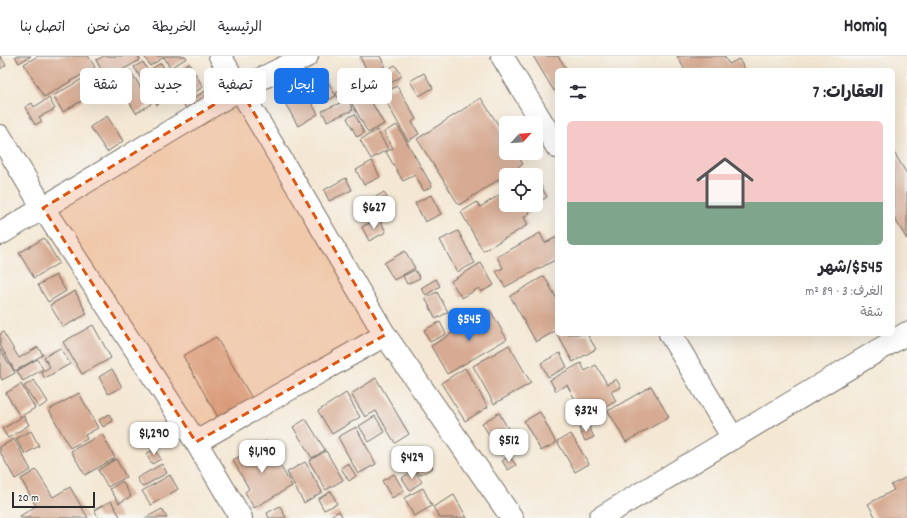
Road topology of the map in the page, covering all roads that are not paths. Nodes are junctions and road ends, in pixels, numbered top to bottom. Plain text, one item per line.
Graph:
1 (220, 56) edge
2 (307, 56) edge
3 (502, 56) edge
4 (227, 68) edge
5 (266, 76) edge
6 (215, 104) edge
7 (249, 104) edge
8 (0, 136) edge
9 (555, 144) edge
10 (43, 208) junction
11 (0, 234) edge
12 (907, 332) edge
13 (385, 335) junction
14 (671, 336) edge
15 (733, 438) junction
16 (196, 442) junction
17 (241, 518) edge
18 (512, 518) edge
19 (600, 518) edge

1 - 4 street
2 - 5 street
3 - 9 street
6 - 10 street
7 - 13 street
8 - 10 street
10 - 11 street
10 - 16 street
12 - 15 street
13 - 16 street
13 - 18 street
14 - 15 street
15 - 19 street
16 - 17 street

